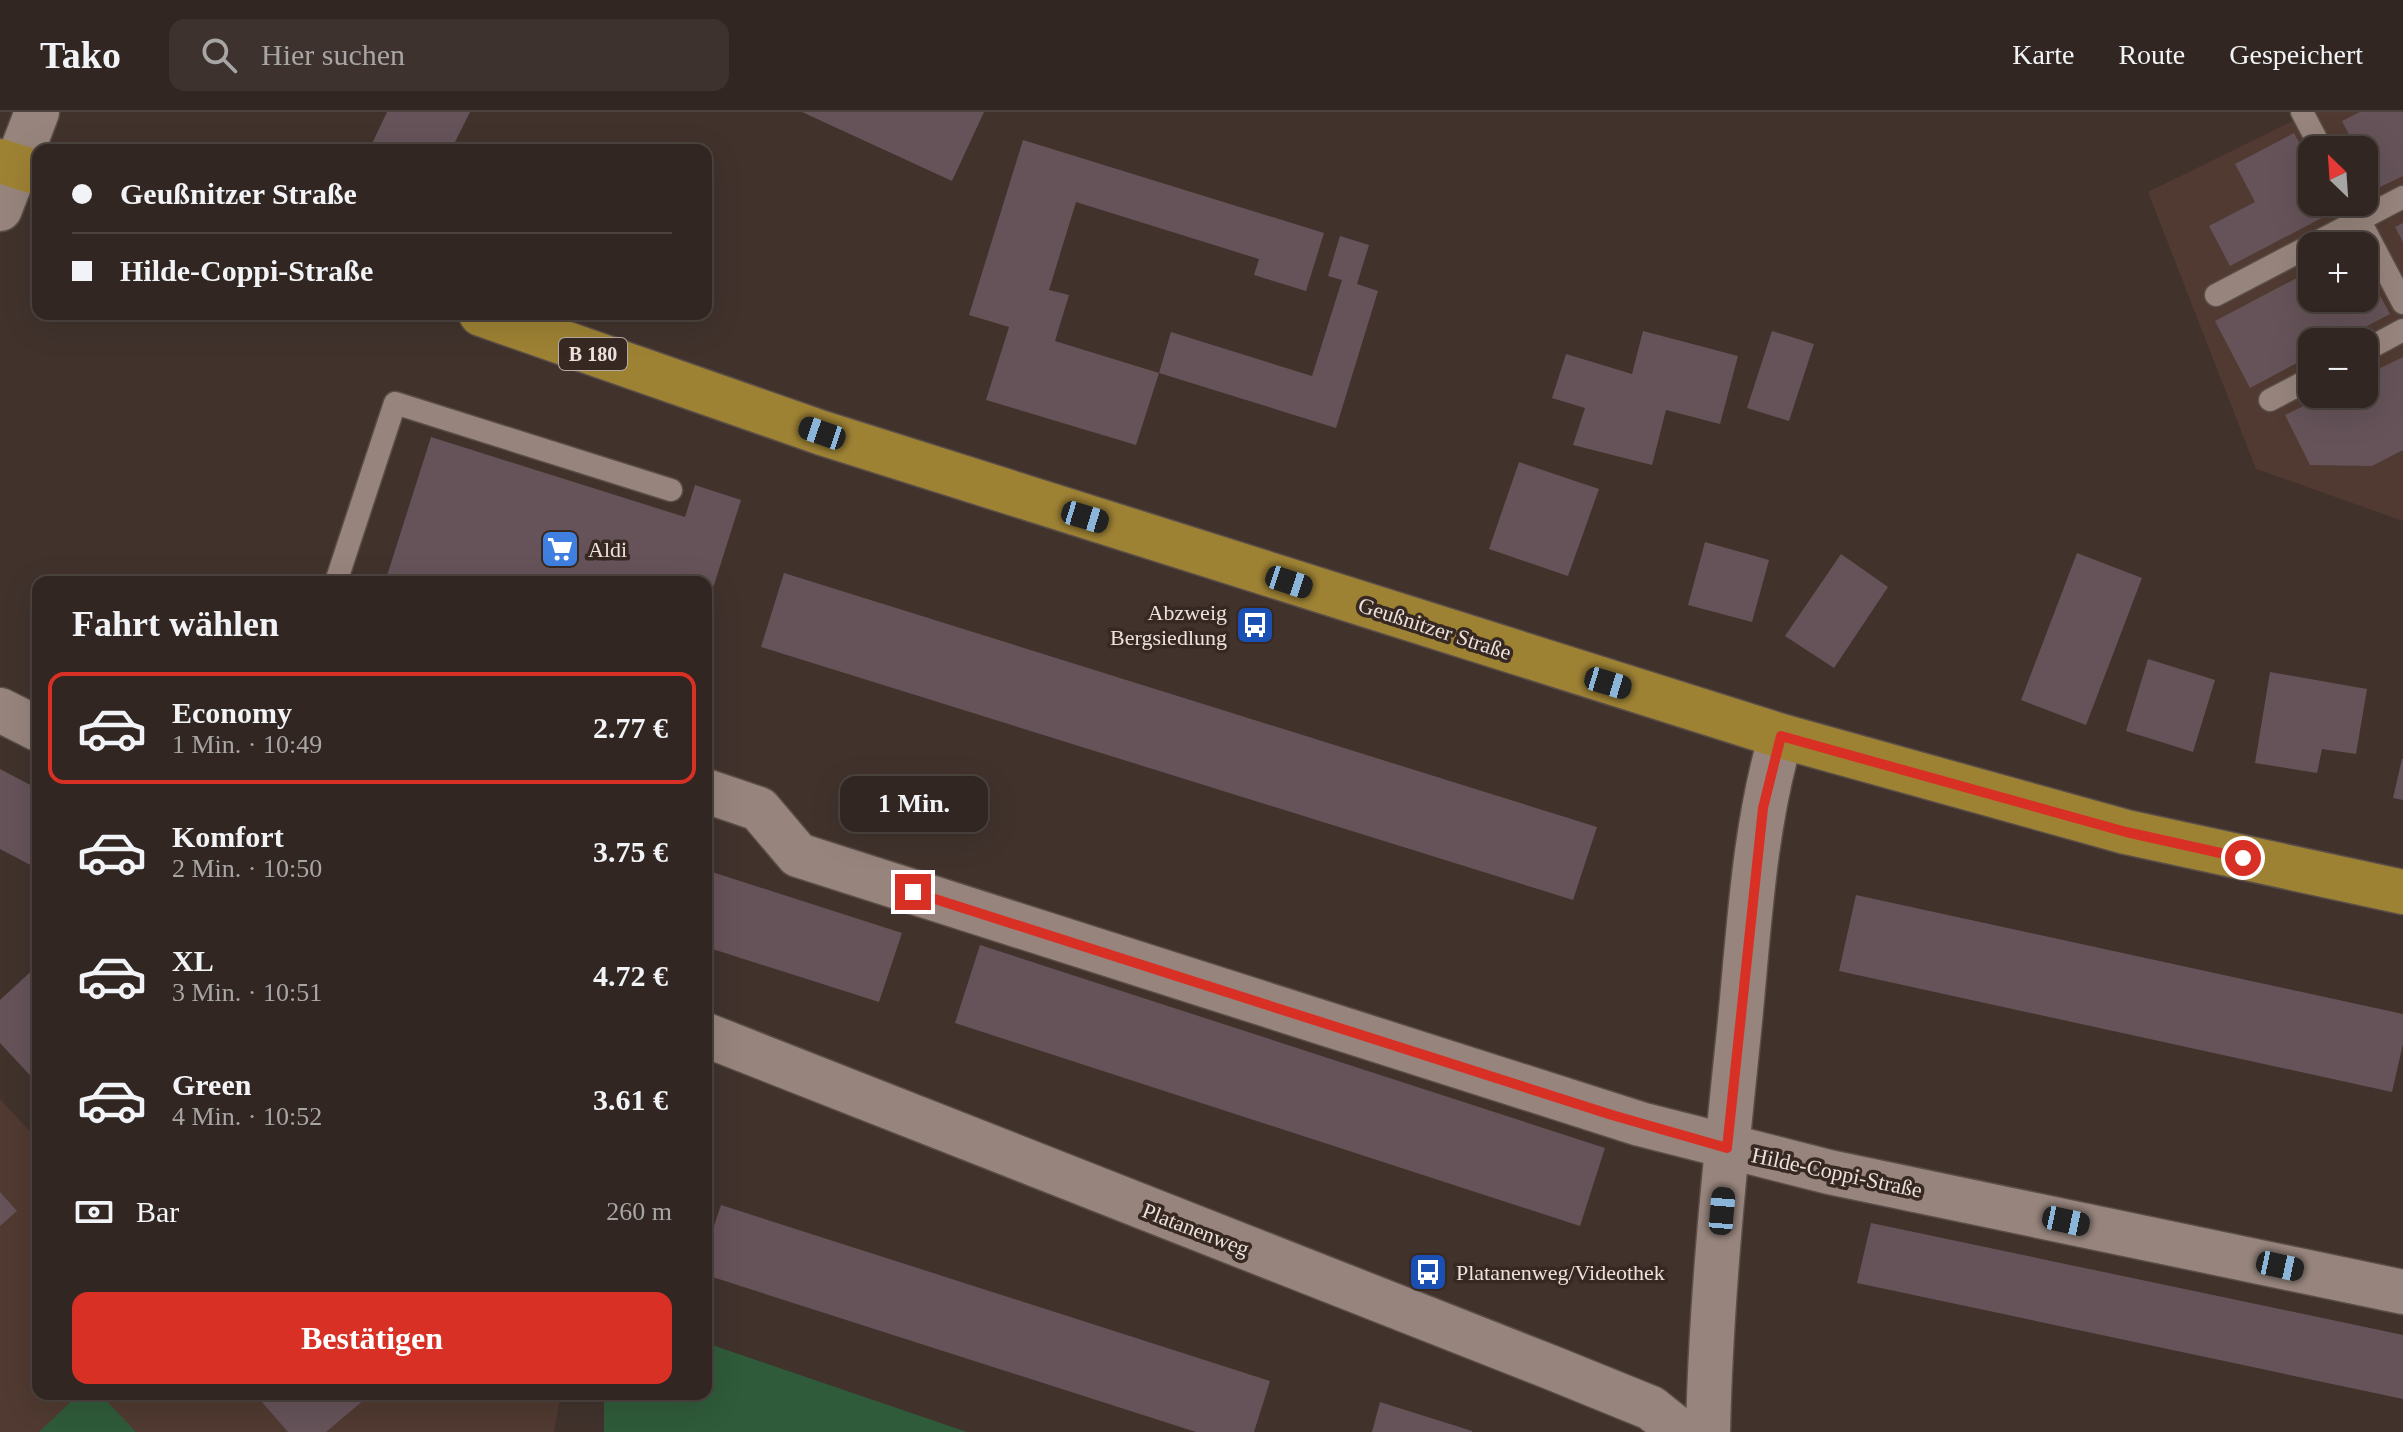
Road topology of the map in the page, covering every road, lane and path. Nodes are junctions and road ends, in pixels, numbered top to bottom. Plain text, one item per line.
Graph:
1 (37, 112) edge
2 (2306, 113) edge
3 (2316, 136) edge
4 (18, 167) edge
5 (2403, 197) edge
6 (2378, 204) edge
7 (0, 209) edge
8 (2344, 216) edge
9 (2357, 216) edge
10 (2216, 295) dead end
11 (2403, 303) edge
12 (498, 320) edge
13 (2403, 330) edge
14 (2378, 343) edge
15 (2298, 385) edge
16 (2270, 400) dead end
17 (671, 490) dead end
18 (338, 576) edge
19 (0, 710) edge
20 (32, 726) edge
21 (1781, 736) junction
22 (712, 793) edge
23 (2403, 892) edge
24 (712, 1037) edge
25 (1727, 1148) junction
26 (2403, 1292) edge
27 (1681, 1432) edge
28 (1708, 1432) edge

1 - 4 street
2 - 3 lane
4 - 7 street
5 - 6 lane
8 - 10 lane
9 - 11 lane
12 - 21 main road, Geußnitzer Straße / B 180
13 - 14 lane
15 - 16 lane
17 - 18 lane
19 - 20 street
21 - 23 main road, Geußnitzer Straße / B 180
21 - 25 street
22 - 25 street, Hilde-Coppi-Straße
24 - 27 street, Platanenweg
25 - 26 street, Hilde-Coppi-Straße
25 - 28 street

